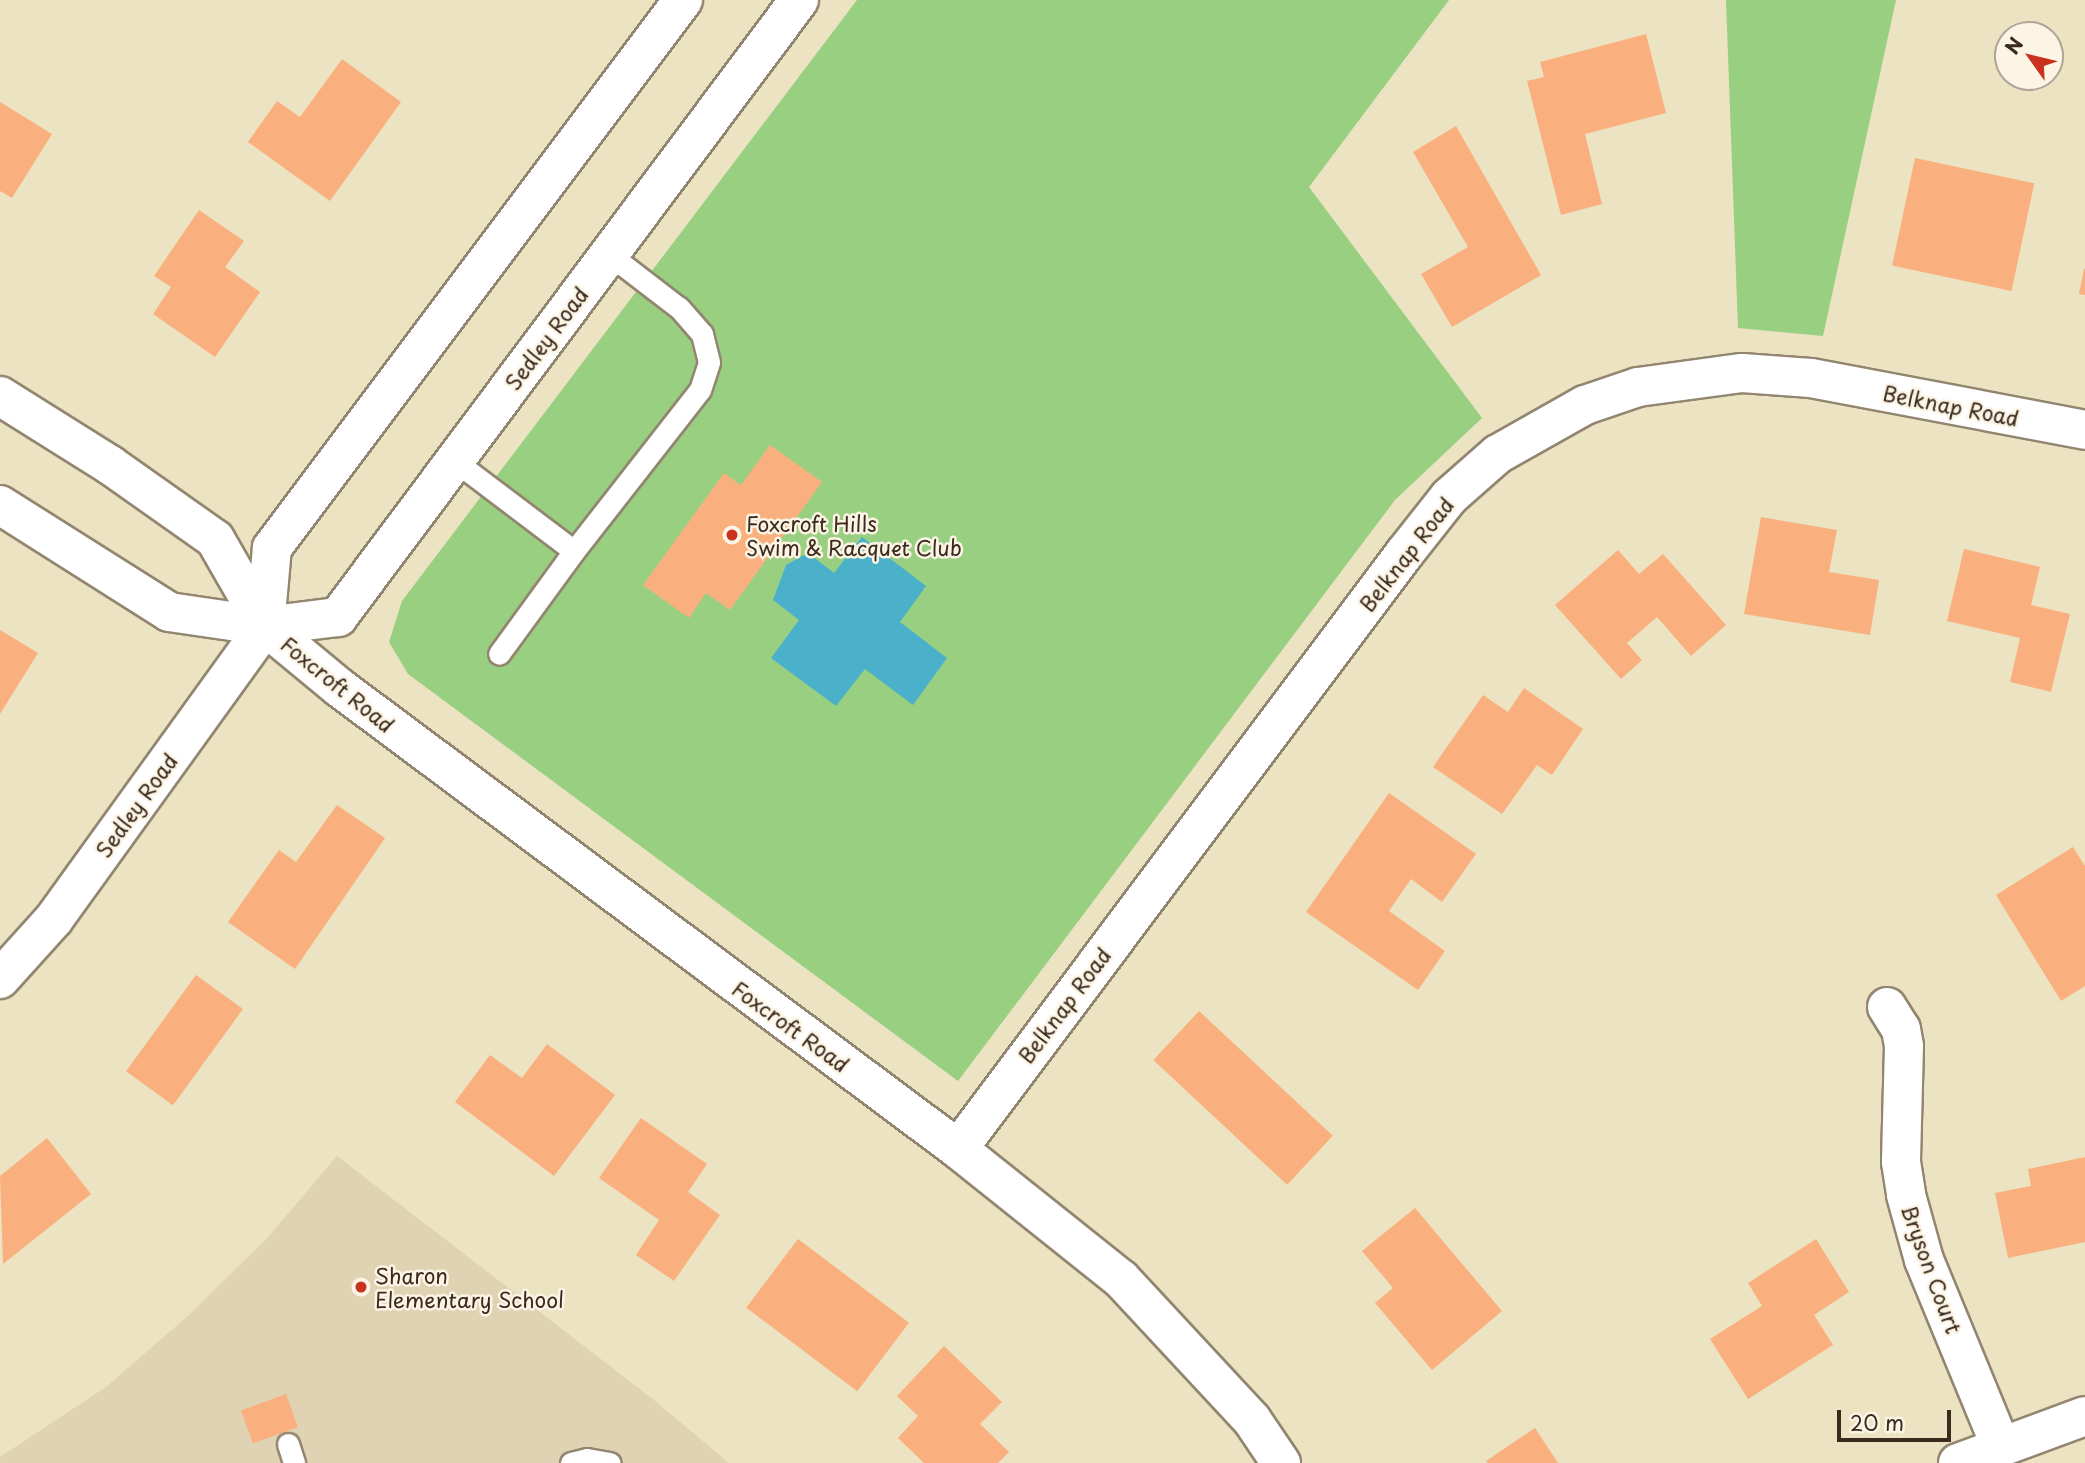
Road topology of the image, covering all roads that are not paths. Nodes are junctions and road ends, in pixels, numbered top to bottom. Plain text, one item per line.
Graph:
1 (683, 0) edge
2 (799, 0) edge
3 (609, 254) junction
4 (0, 396) edge
5 (2085, 430) edge
6 (454, 461) junction
7 (0, 505) edge
8 (574, 551) junction
9 (265, 625) junction
10 (499, 654) dead end
11 (0, 979) edge
12 (1887, 1007) dead end
13 (958, 1149) junction
14 (2085, 1416) edge
15 (2000, 1444) junction
16 (571, 1463) edge
17 (610, 1463) edge
18 (1281, 1463) edge
19 (1958, 1463) edge

1 - 9 street
2 - 3 street, Sedley Road
3 - 6 street, Sedley Road
3 - 8 lane
4 - 9 street, Foxcroft Road
5 - 13 street, Belknap Road
6 - 8 lane
6 - 9 street, Sedley Road
7 - 9 street, Foxcroft Road
8 - 10 lane
9 - 11 street, Sedley Road
9 - 13 street, Foxcroft Road
12 - 15 street, Bryson Court
13 - 18 street, Foxcroft Road
14 - 15 street
15 - 19 street
16 - 17 lane

